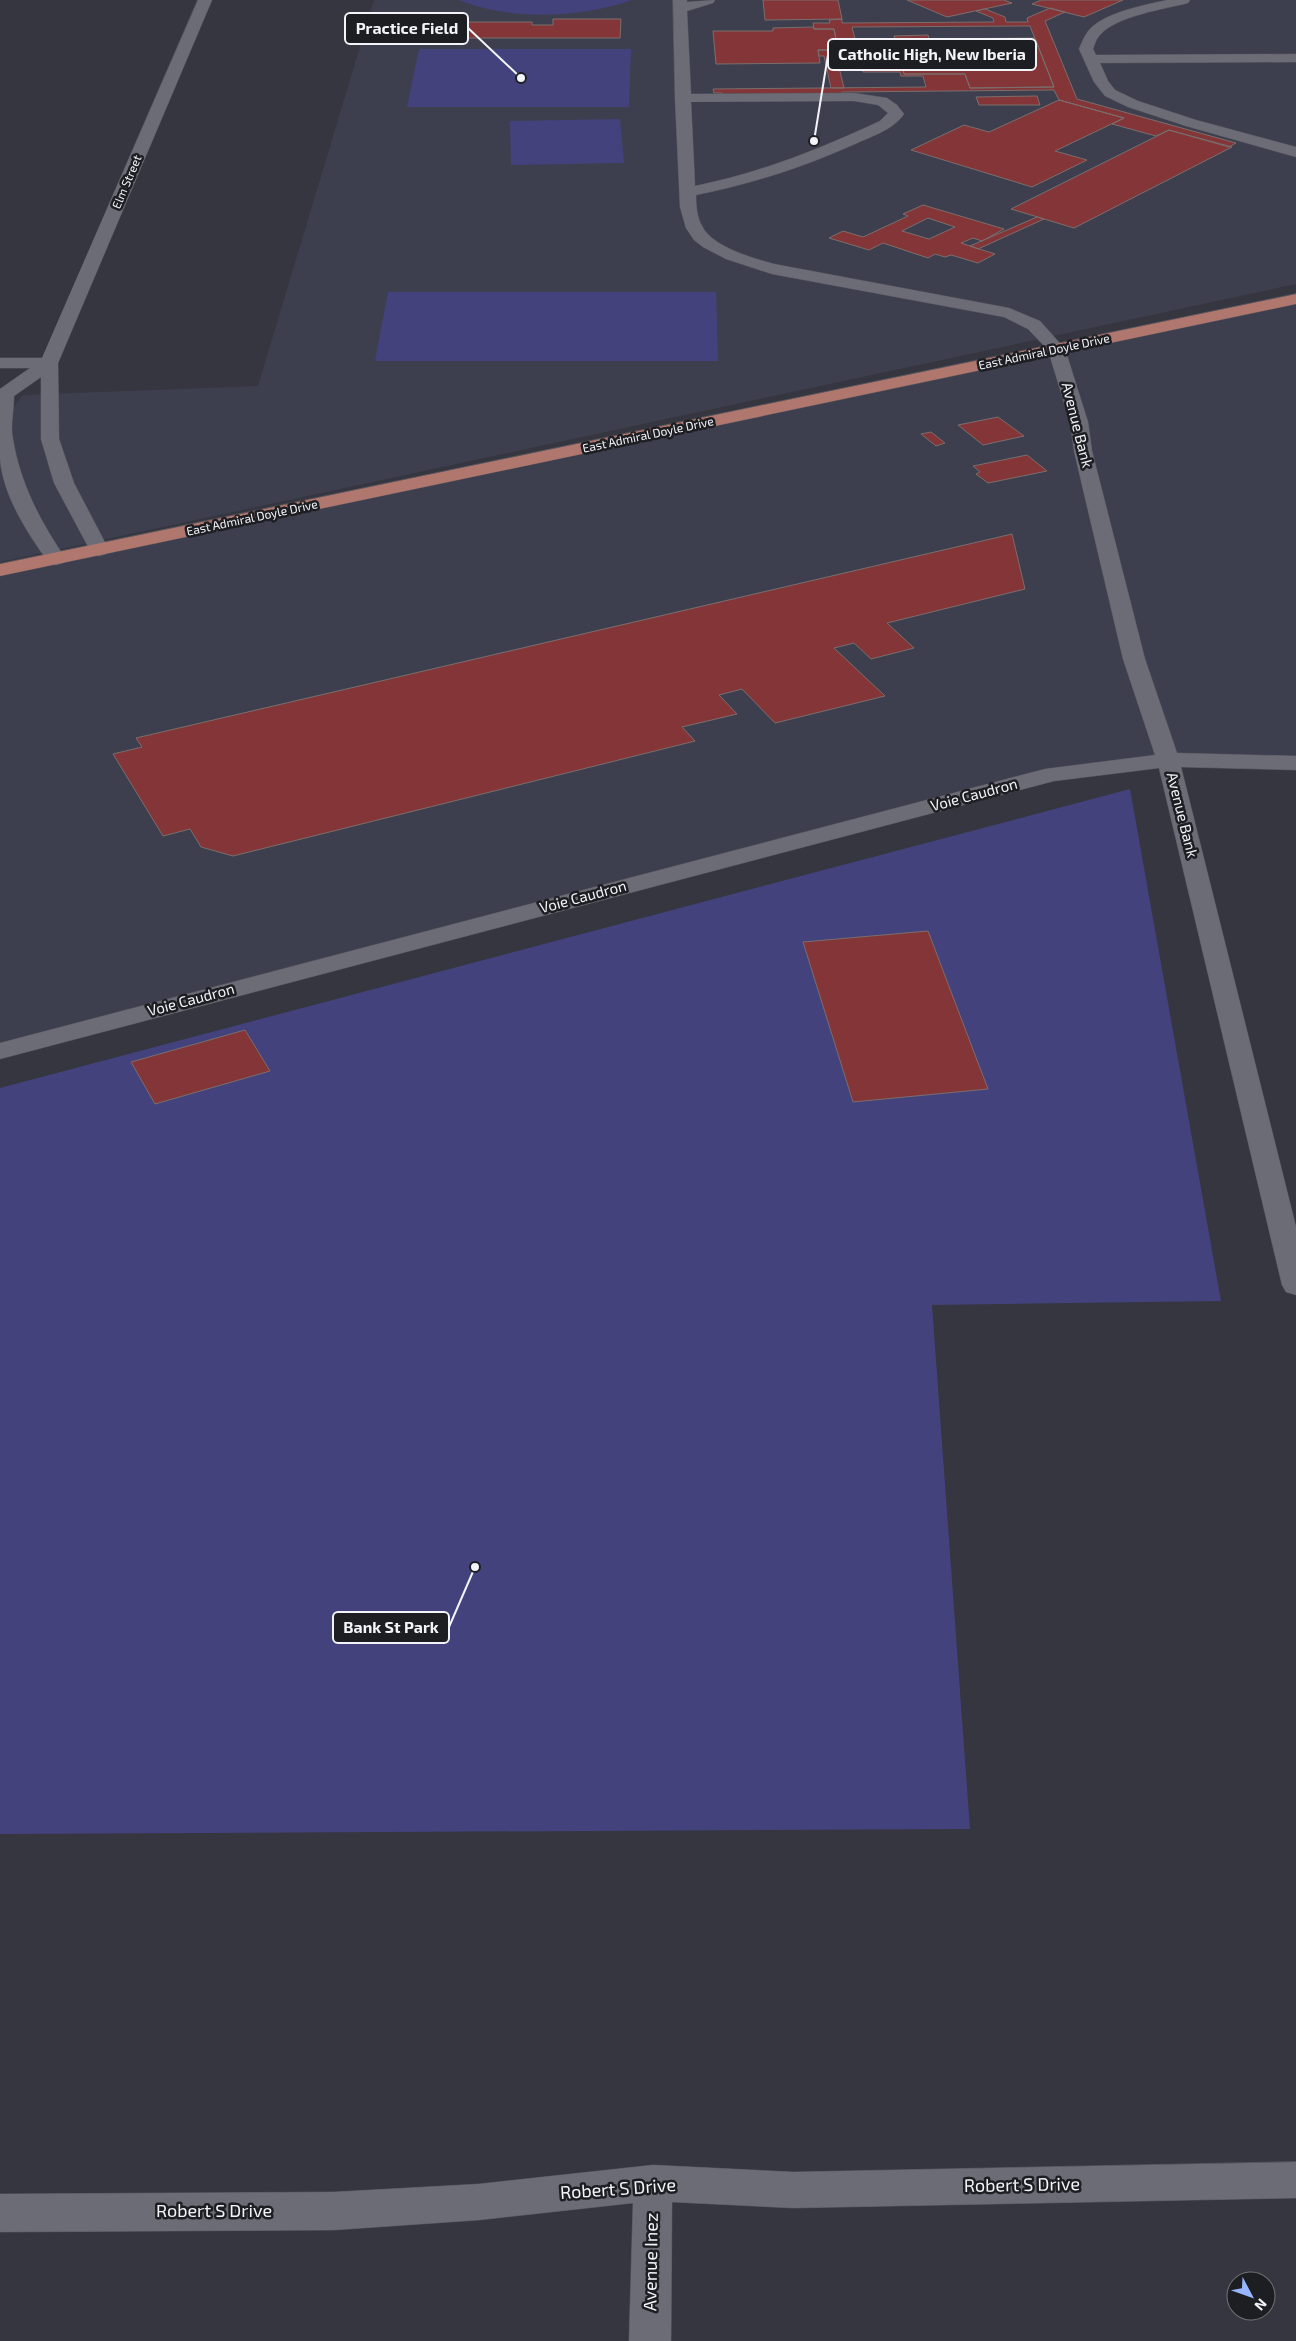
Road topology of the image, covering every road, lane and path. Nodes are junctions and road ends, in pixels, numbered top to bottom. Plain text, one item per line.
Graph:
1 (205, 0) edge
2 (708, 0) edge
3 (1183, 0) edge
4 (681, 4) edge
5 (1090, 58) junction
6 (1296, 58) edge
7 (682, 98) junction
8 (1296, 152) edge
9 (688, 192) junction
10 (1296, 299) edge
11 (1056, 349) junction
12 (0, 363) edge
13 (49, 364) junction
14 (100, 550) junction
15 (56, 559) junction
16 (0, 570) edge
17 (1168, 760) junction
18 (1296, 762) edge
19 (0, 1050) edge
20 (1296, 1285) edge
21 (1296, 2180) edge
22 (653, 2183) junction
23 (0, 2213) edge
24 (650, 2341) edge

1 - 13 street, Elm Street
2 - 4 street
3 - 5 street
4 - 7 street
5 - 6 street
5 - 8 street
7 - 9 street
7 - 9 street
9 - 11 street
10 - 11 main road, East Admiral Doyle Drive
11 - 14 main road, East Admiral Doyle Drive
11 - 17 street, Avenue Bank
12 - 13 street
13 - 14 street, Elm Street
13 - 15 street
14 - 15 main road, East Admiral Doyle Drive
15 - 16 main road, East Admiral Doyle Drive
17 - 18 street, Voie Caudron
17 - 19 street, Voie Caudron
17 - 20 street, Avenue Bank
21 - 22 street, Robert S Drive
22 - 23 street, Robert S Drive
22 - 24 street, Avenue Inez

